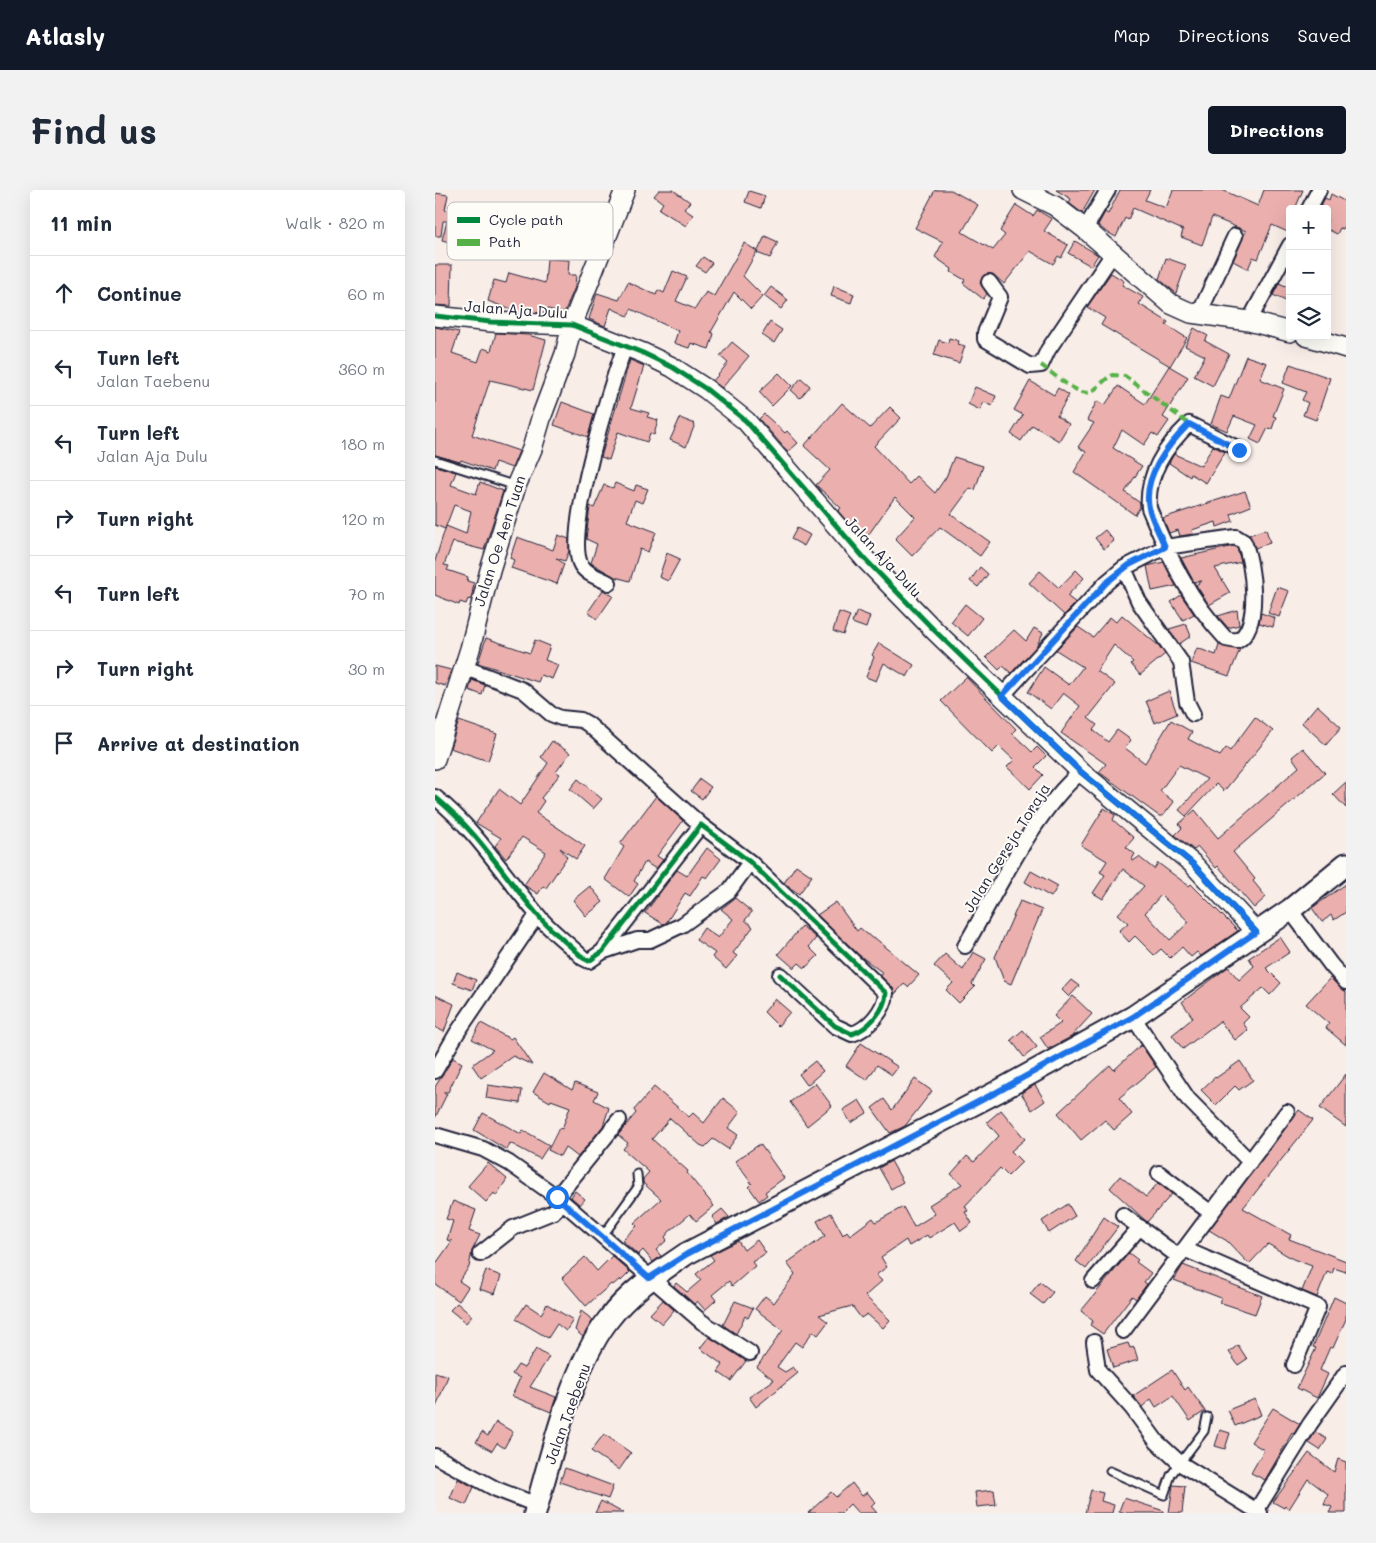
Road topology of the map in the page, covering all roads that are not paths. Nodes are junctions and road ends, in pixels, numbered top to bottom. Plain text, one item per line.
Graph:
1 (625, 190) edge
2 (1023, 190) edge
3 (1108, 190) edge
4 (1319, 190) edge
5 (1311, 205) edge
6 (613, 221) edge
7 (1085, 229) junction
8 (1235, 236) dead end
9 (1287, 250) edge
10 (1114, 252) junction
11 (598, 260) edge
12 (989, 282) dead end
13 (1199, 314) junction
14 (435, 316) edge
15 (1249, 321) junction
16 (572, 325) junction
17 (1286, 331) edge
18 (1319, 340) edge
19 (625, 346) junction
20 (1346, 348) edge
21 (1239, 450) dead end
22 (435, 460) edge
23 (516, 486) junction
24 (1165, 547) junction
25 (1124, 568) junction
26 (609, 583) dead end
27 (463, 667) junction
28 (1002, 696) junction
29 (1193, 714) dead end
30 (440, 722) edge
31 (435, 759) edge
32 (1081, 772) junction
33 (435, 797) edge
34 (701, 825) junction
35 (750, 862) junction
36 (1346, 864) edge
37 (1290, 910) junction
38 (537, 915) junction
39 (1256, 932) junction
40 (965, 946) dead end
41 (602, 952) junction
42 (780, 975) dead end
43 (1346, 982) edge
44 (1133, 1017) junction
45 (435, 1071) edge
46 (1287, 1112) dead end
47 (619, 1120) dead end
48 (435, 1135) edge
49 (1249, 1162) junction
50 (1159, 1173) dead end
51 (637, 1174) dead end
52 (560, 1199) junction
53 (1211, 1213) junction
54 (1123, 1215) dead end
55 (1140, 1227) junction
56 (602, 1237) junction
57 (1181, 1253) junction
58 (480, 1254) dead end
59 (649, 1278) junction
60 (1093, 1281) dead end
61 (1123, 1330) dead end
62 (1093, 1342) dead end
63 (750, 1353) dead end
64 (1294, 1365) dead end
65 (1346, 1373) edge
66 (1207, 1417) dead end
67 (435, 1456) edge
68 (1181, 1464) junction
69 (1110, 1471) dead end
70 (536, 1509) edge
71 (1258, 1512) edge

1 - 6 street, Jalan Oe Aen Tuan
2 - 7 street
3 - 7 street
4 - 5 street
7 - 10 street
8 - 13 street
9 - 15 street
10 - 12 street
10 - 13 street
11 - 16 street, Jalan Oe Aen Tuan
13 - 15 street
14 - 16 street, Jalan Aja Dulu
15 - 17 street
16 - 19 street, Jalan Aja Dulu
16 - 23 street, Jalan Oe Aen Tuan
18 - 20 street
19 - 26 street
19 - 28 street, Jalan Aja Dulu
21 - 24 street
22 - 23 lane
23 - 27 street, Jalan Oe Aen Tuan
24 - 24 street
24 - 25 street
25 - 28 street
25 - 29 street
27 - 30 street, Jalan Oe Aen Tuan
27 - 34 street
28 - 32 street, Jalan Aja Dulu
30 - 31 street, Jalan Oe Aen Tuan
32 - 39 street, Jalan Aja Dulu
32 - 40 street, Jalan Gereja Toraja
33 - 38 street
34 - 35 street
34 - 41 street
35 - 41 street
35 - 42 street
36 - 37 main road, Jalan Taebenu
37 - 39 main road, Jalan Taebenu
37 - 43 street
38 - 41 street
38 - 45 street
39 - 44 main road, Jalan Taebenu
44 - 49 street
44 - 59 main road, Jalan Taebenu
46 - 49 street
47 - 52 street
48 - 52 street
49 - 53 street
50 - 53 street
51 - 56 lane
52 - 56 street
52 - 58 street
53 - 57 street
54 - 55 street
55 - 57 street
55 - 60 street
56 - 59 street
57 - 61 street
57 - 64 street
59 - 63 street
59 - 70 main road, Jalan Taebenu
62 - 68 street
65 - 71 street
66 - 68 lane
67 - 70 street
68 - 69 lane
68 - 71 street

